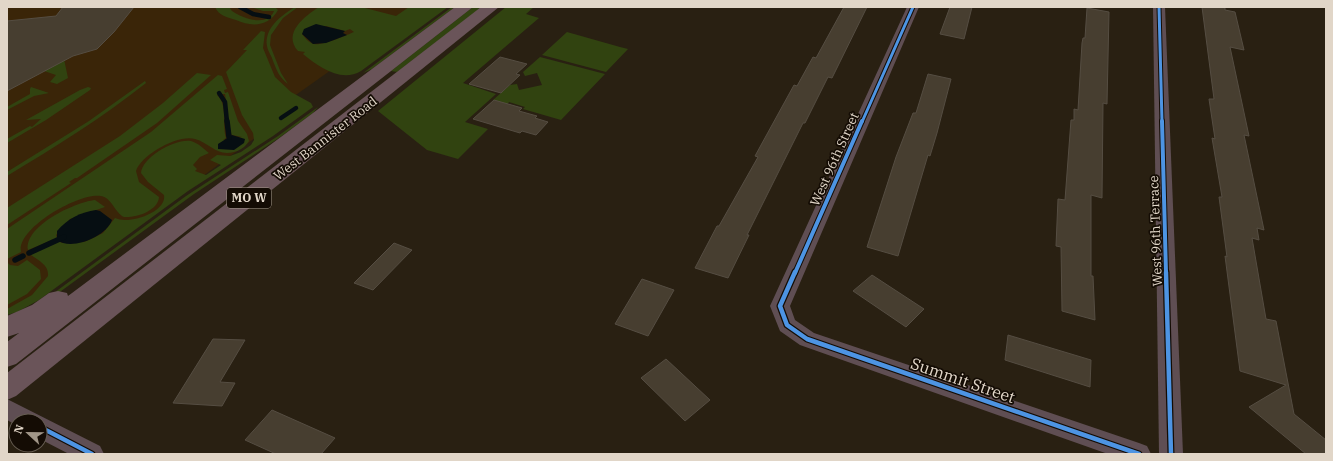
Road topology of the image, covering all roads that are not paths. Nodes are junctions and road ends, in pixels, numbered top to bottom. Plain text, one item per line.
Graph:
1 (465, 7) edge
2 (491, 7) edge
3 (913, 7) edge
4 (1159, 7) edge
5 (240, 178) junction
6 (785, 319) joint
7 (7, 327) edge
8 (7, 356) edge
9 (7, 388) edge
10 (48, 430) edge
11 (92, 454) edge
12 (1139, 454) edge
13 (1171, 454) edge

1 - 5 main road, West Bannister Road / MO W
2 - 9 main road, West Bannister Road / MO W
3 - 6 street, West 96th Street
4 - 13 street, West 96th Terrace
5 - 7 main road
5 - 8 main road, West Bannister Road / MO W
6 - 12 street, Summit Street
10 - 11 street

